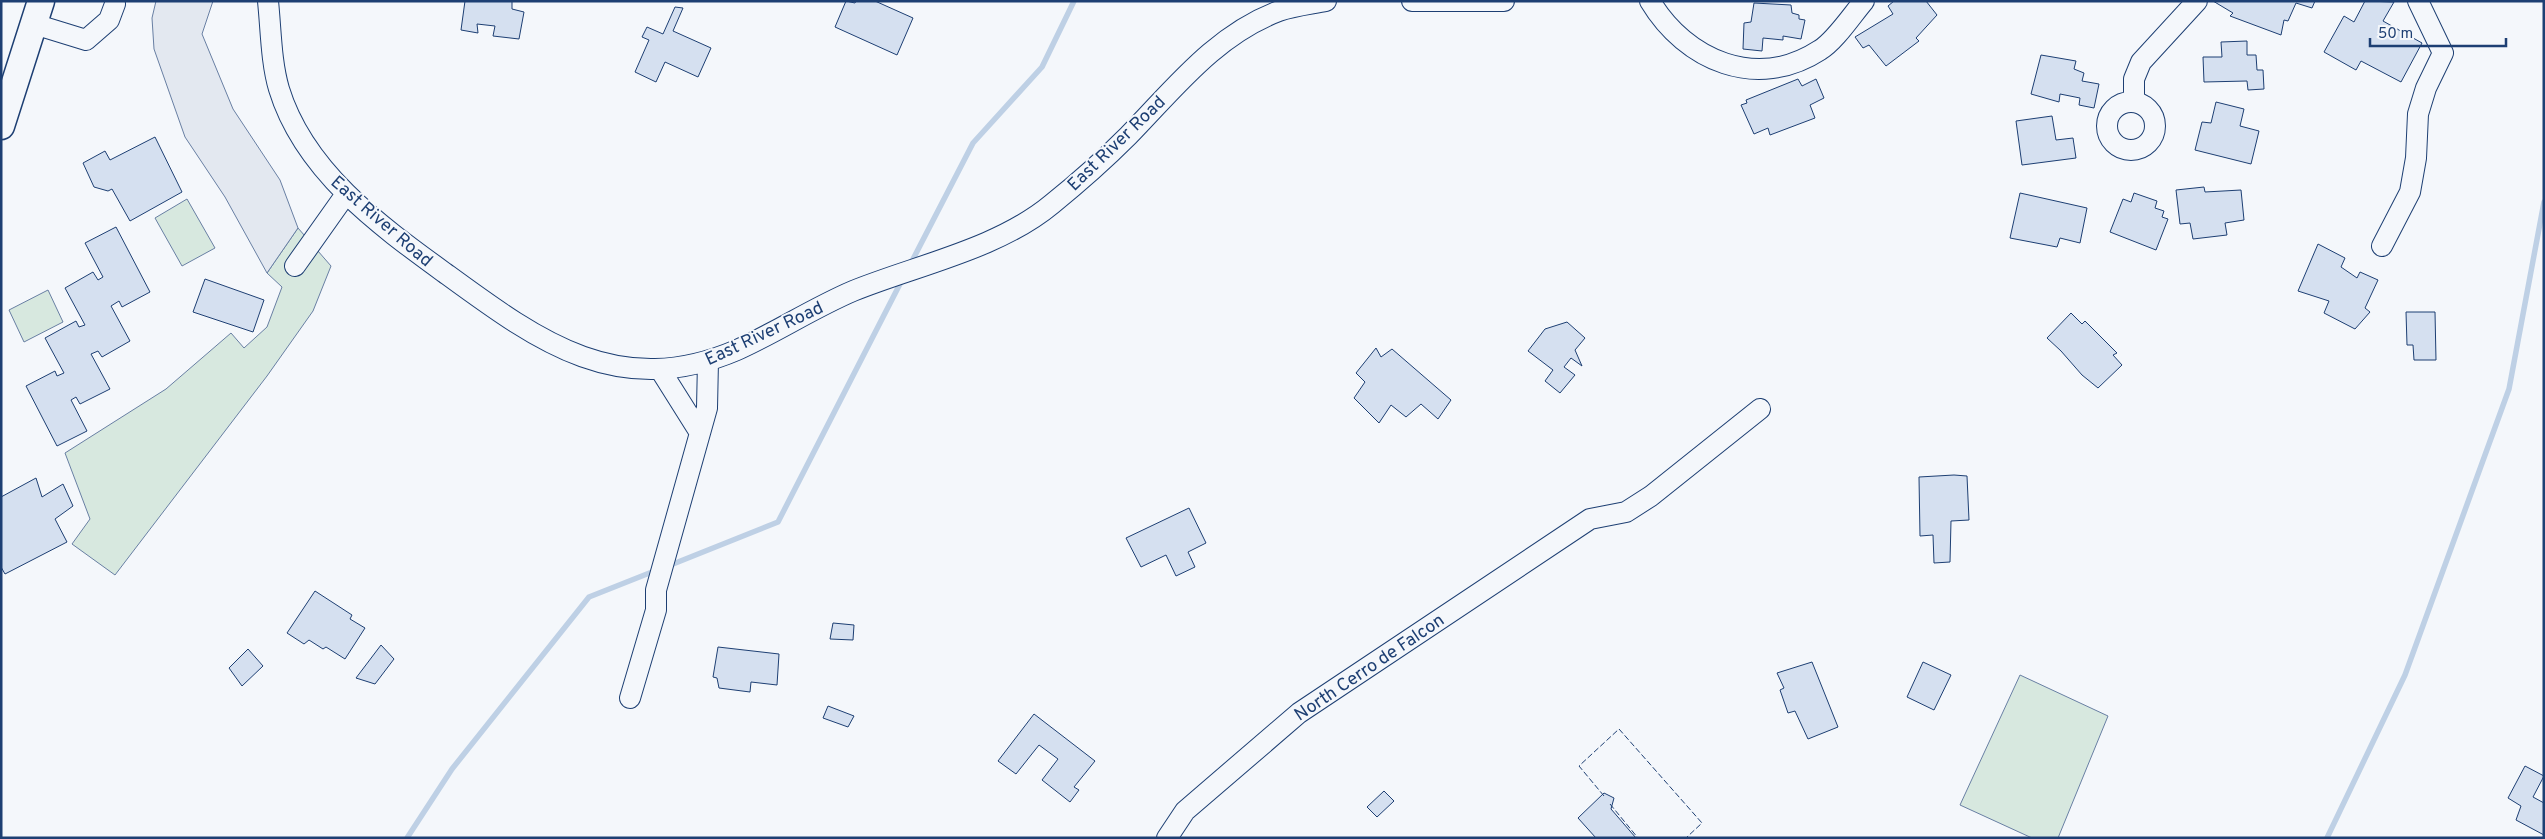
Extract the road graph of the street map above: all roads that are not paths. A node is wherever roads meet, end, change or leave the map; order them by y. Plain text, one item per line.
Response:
1 (268, 1) edge
2 (1326, 1) edge
3 (1412, 1) edge
4 (1504, 1) edge
5 (1650, 1) edge
6 (1864, 1) edge
7 (2197, 1) edge
8 (2418, 1) edge
9 (115, 4) dead end
10 (37, 12) edge
11 (2134, 102) dead end
12 (1, 126) edge
13 (346, 194) junction
14 (2382, 246) dead end
15 (295, 266) dead end
16 (708, 361) junction
17 (661, 370) junction
18 (1760, 409) dead end
19 (700, 434) junction
20 (630, 698) dead end
21 (1167, 838) edge

1 - 13 street, East River Road
2 - 16 street, East River Road
3 - 4 street
5 - 6 street
7 - 11 street
8 - 14 street
9 - 10 street
10 - 12 main road
13 - 15 street
13 - 17 street, East River Road
16 - 17 street, East River Road
16 - 19 street
17 - 19 street
18 - 21 street, North Cerro de Falcon
19 - 20 street

